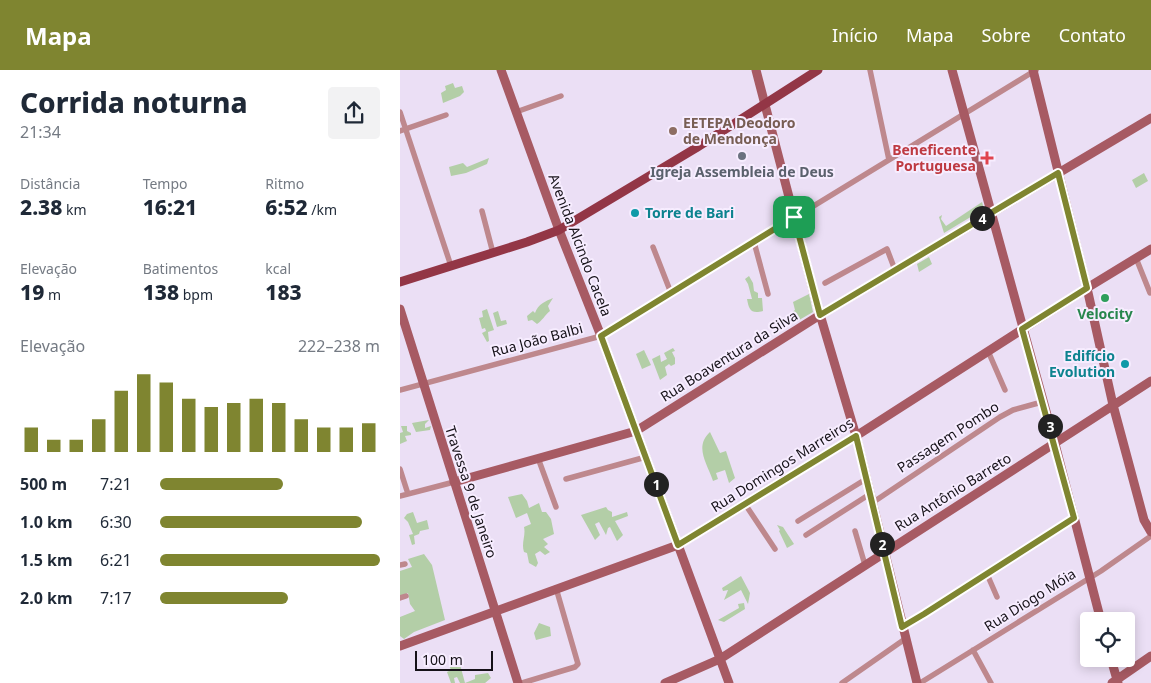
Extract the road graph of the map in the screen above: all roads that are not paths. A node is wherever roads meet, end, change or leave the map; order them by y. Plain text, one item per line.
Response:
1 (501, 70) edge
2 (756, 70) edge
3 (818, 70) edge
4 (870, 70) edge
5 (952, 70) edge
6 (1034, 71) edge
7 (561, 96) dead end
8 (765, 102) junction
9 (400, 112) edge
10 (516, 112) junction
11 (964, 113) junction
12 (446, 115) dead end
13 (1151, 118) edge
14 (403, 130) edge
15 (890, 160) junction
16 (1058, 173) junction
17 (482, 211) dead end
18 (992, 213) junction
19 (794, 217) junction
20 (559, 230) junction
21 (754, 242) junction
22 (653, 247) dead end
23 (1151, 249) edge
24 (494, 253) junction
25 (1136, 258) junction
26 (451, 266) junction
27 (895, 270) junction
28 (400, 282) edge
29 (824, 283) dead end
30 (1087, 288) junction
31 (671, 293) junction
32 (1150, 293) dead end
33 (768, 294) dead end
34 (400, 310) edge
35 (820, 315) junction
36 (1022, 329) junction
37 (601, 336) junction
38 (988, 351) junction
39 (1151, 381) edge
40 (423, 385) junction
41 (400, 390) edge
42 (1005, 390) dead end
43 (1042, 402) junction
44 (1113, 405) junction
45 (636, 431) junction
46 (856, 436) junction
47 (1055, 444) junction
48 (646, 457) junction
49 (538, 458) junction
50 (400, 469) edge
51 (866, 478) junction
52 (566, 479) dead end
53 (454, 482) junction
54 (408, 494) junction
55 (400, 496) edge
56 (871, 498) junction
57 (745, 504) junction
58 (556, 507) dead end
59 (1074, 518) junction
60 (798, 521) dead end
61 (855, 531) dead end
62 (1151, 532) edge
63 (806, 534) dead end
64 (1151, 536) edge
65 (678, 545) junction
66 (775, 549) dead end
67 (884, 552) junction
68 (865, 565) junction
69 (987, 574) junction
70 (1090, 577) junction
71 (556, 588) junction
72 (997, 597) dead end
73 (495, 611) junction
74 (1099, 612) edge
75 (902, 627) junction
76 (905, 638) junction
77 (400, 646) edge
78 (973, 650) junction
79 (1151, 656) edge
80 (720, 659) junction
81 (1112, 667) edge
82 (1115, 682) edge
83 (518, 683) edge
84 (522, 683) edge
85 (665, 683) edge
86 (729, 683) edge
87 (842, 683) edge
88 (918, 683) edge
89 (991, 683) edge

1 - 10 street, Avenida Alcindo Cacela
2 - 8 street
3 - 8 main road
4 - 15 street
5 - 11 street
6 - 11 street, Rua João Balbi
6 - 16 street
7 - 10 street
8 - 19 street
8 - 20 main road
9 - 14 street
10 - 20 street, Avenida Alcindo Cacela
11 - 15 street, Rua João Balbi
11 - 18 street
12 - 14 street
13 - 16 street, Rua Boaventura da Silva
14 - 26 street
15 - 19 street, Rua João Balbi
16 - 18 street, Rua Boaventura da Silva
16 - 30 street
17 - 24 street
18 - 27 street, Rua Boaventura da Silva
18 - 36 street
19 - 21 street, Rua João Balbi
19 - 35 street
20 - 24 main road
20 - 37 street, Avenida Alcindo Cacela
21 - 31 street, Rua João Balbi
21 - 33 street
22 - 31 street
23 - 25 street, Rua Domingos Marreiros
24 - 26 main road
25 - 30 street, Rua Domingos Marreiros
25 - 32 street
26 - 28 main road
27 - 29 street
27 - 35 street, Rua Boaventura da Silva
30 - 36 street, Rua Domingos Marreiros
30 - 44 street
31 - 37 street, Rua João Balbi
34 - 40 street, Travessa 9 de Janeiro
35 - 45 street, Rua Boaventura da Silva
35 - 46 street
36 - 38 street, Rua Domingos Marreiros
36 - 43 street
37 - 40 street, Rua João Balbi
37 - 45 street, Avenida Alcindo Cacela
38 - 42 street
38 - 46 street, Rua Domingos Marreiros
39 - 44 street, Rua Antônio Barreto
40 - 41 street, Rua João Balbi
40 - 53 street, Travessa 9 de Janeiro
43 - 47 street
43 - 56 street, Passagem Pombo
44 - 47 street, Rua Antônio Barreto
44 - 62 street
45 - 48 street, Avenida Alcindo Cacela
45 - 49 street, Rua Boaventura da Silva
46 - 51 street
46 - 57 street, Rua Domingos Marreiros
47 - 59 street
47 - 67 street, Rua Antônio Barreto
48 - 52 street
48 - 65 street, Avenida Alcindo Cacela
49 - 53 street, Rua Boaventura da Silva
49 - 58 street
50 - 54 street
51 - 56 street
51 - 60 street
53 - 54 street, Rua Boaventura da Silva
53 - 73 street, Travessa 9 de Janeiro
54 - 55 street, Rua Boaventura da Silva
56 - 63 street, Passagem Pombo
56 - 67 street
57 - 65 street, Rua Domingos Marreiros
57 - 66 street
59 - 69 street
59 - 70 street
61 - 68 street
64 - 70 street, Rua Diogo Móia
65 - 71 street, Rua Domingos Marreiros
65 - 80 street, Avenida Alcindo Cacela
67 - 68 street, Rua Antônio Barreto
67 - 75 street
68 - 80 street, Rua Antônio Barreto
69 - 72 street
69 - 75 street
70 - 74 street
70 - 78 street, Rua Diogo Móia
71 - 73 street, Rua Domingos Marreiros
71 - 84 street
73 - 77 street, Rua Domingos Marreiros
73 - 83 street, Travessa 9 de Janeiro
75 - 76 street
76 - 87 street
76 - 88 street
78 - 88 street, Rua Diogo Móia
78 - 89 street
79 - 82 street
80 - 85 street, Rua Antônio Barreto
80 - 86 street, Avenida Alcindo Cacela
81 - 82 street

